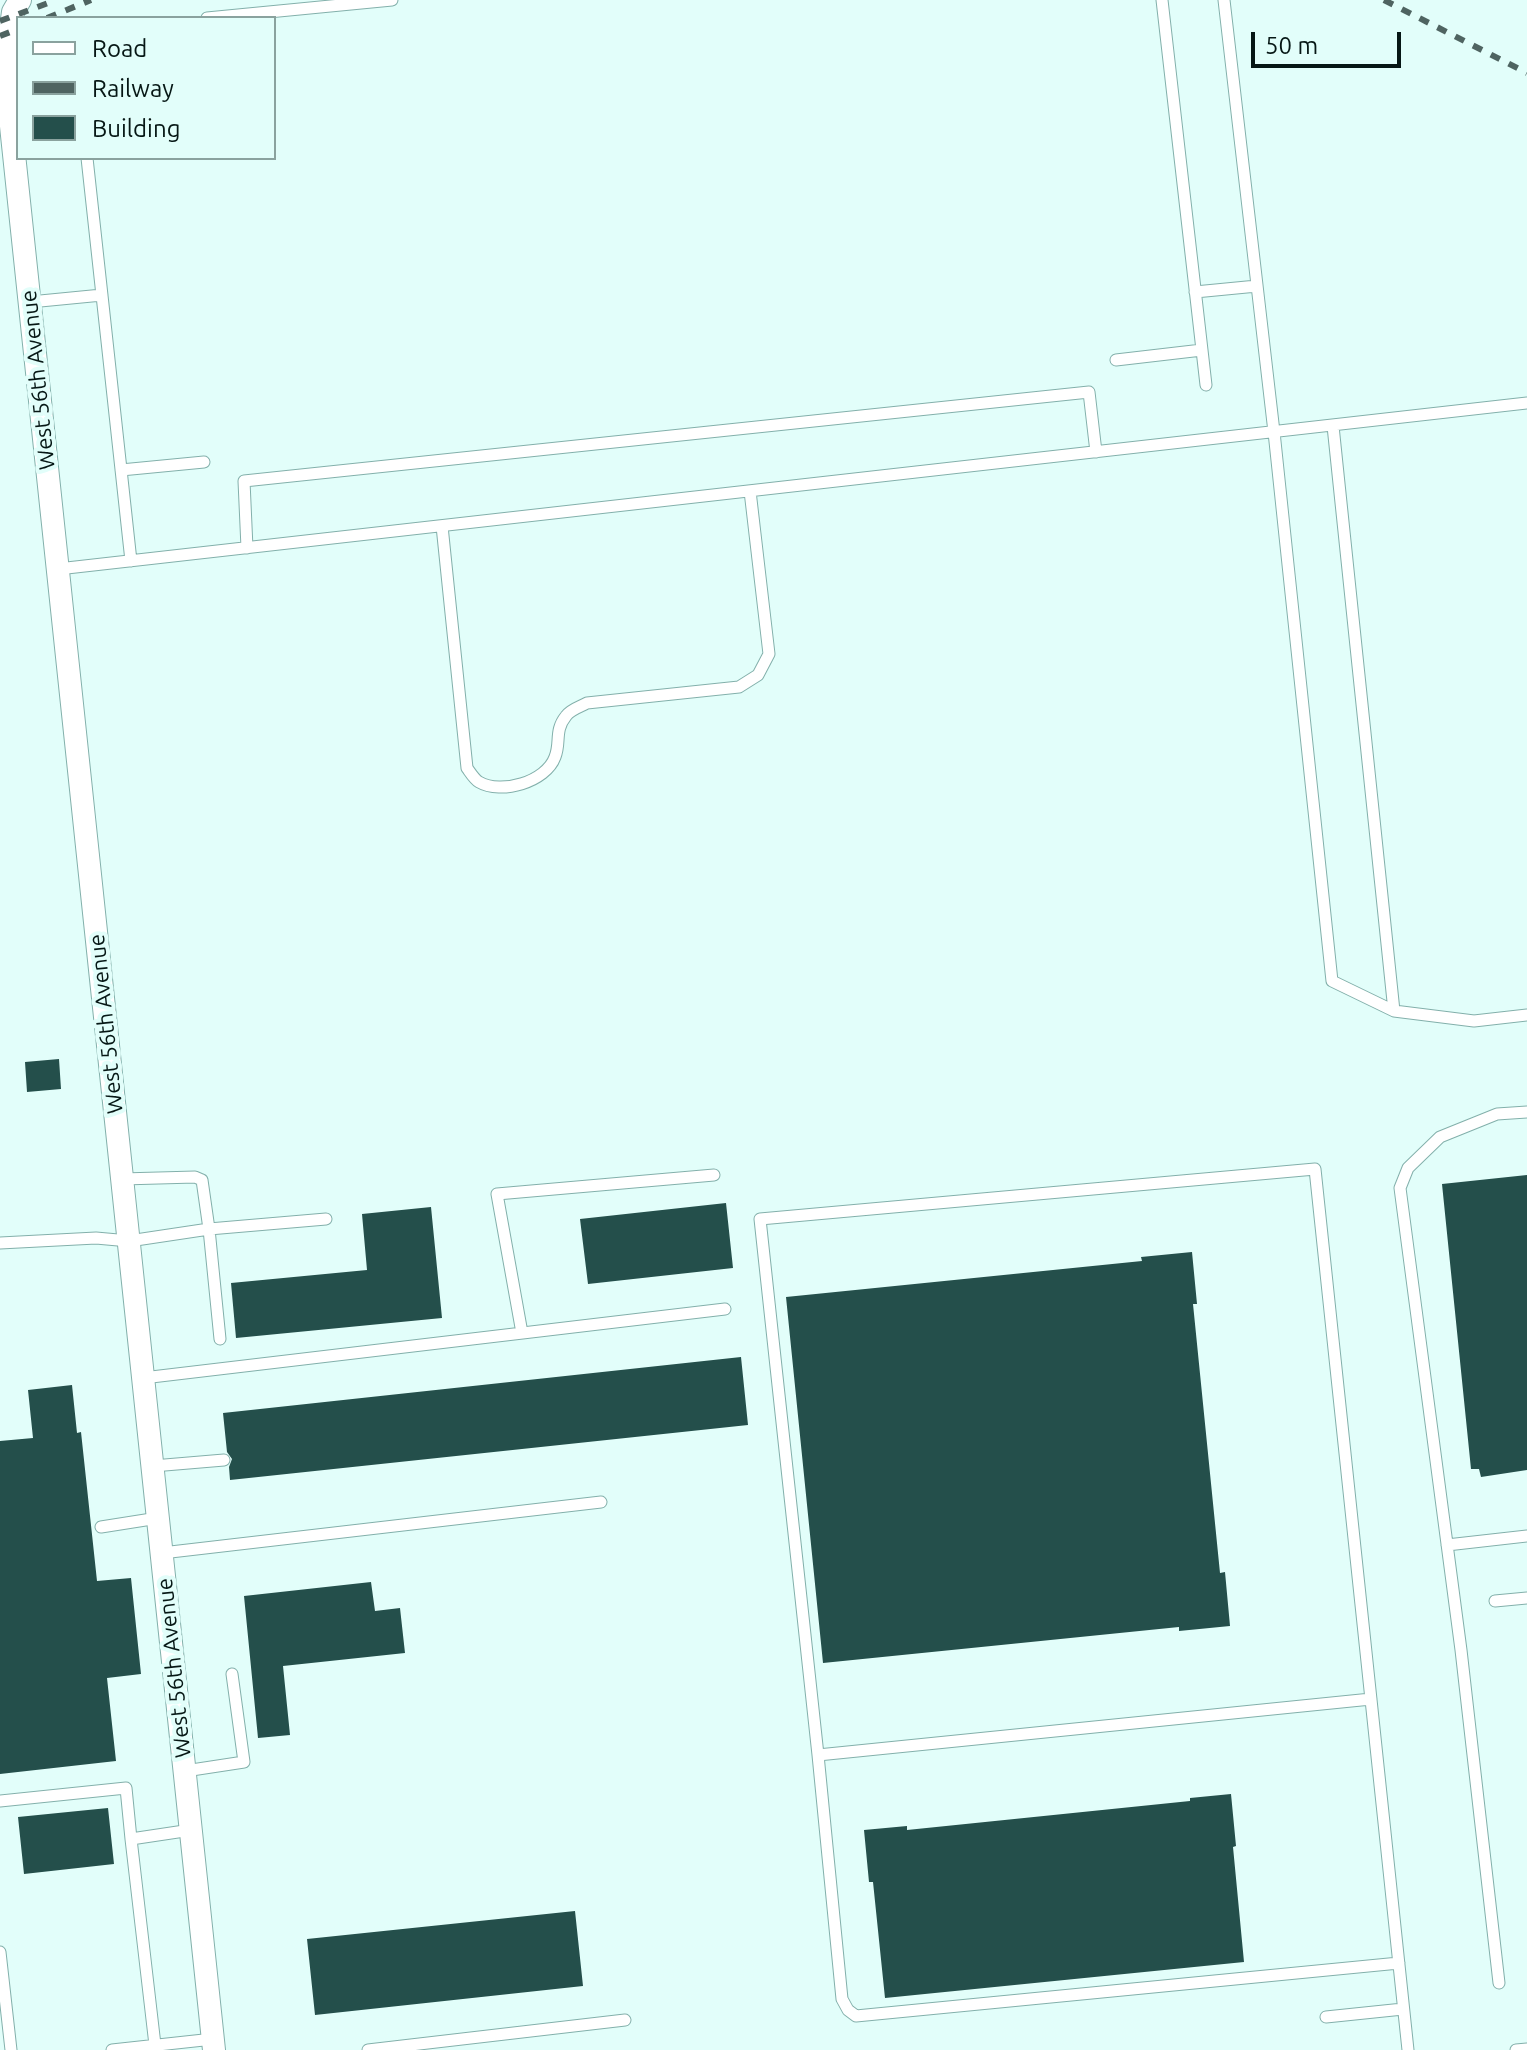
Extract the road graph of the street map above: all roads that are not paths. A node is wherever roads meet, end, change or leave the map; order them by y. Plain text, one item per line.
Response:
1 (20, 0) edge
2 (392, 0) edge
3 (1162, 0) edge
4 (1224, 0) edge
5 (228, 16) edge
6 (12, 68) edge
7 (16, 120) edge
8 (19, 160) edge
9 (87, 160) edge
10 (1257, 286) junction
11 (1195, 292) junction
12 (102, 295) junction
13 (30, 302) junction
14 (1202, 350) junction
15 (1116, 360) dead end
16 (1206, 385) dead end
17 (1527, 403) edge
18 (1333, 426) junction
19 (1274, 432) junction
20 (1096, 452) junction
21 (204, 462) dead end
22 (121, 470) junction
23 (750, 491) junction
24 (442, 526) junction
25 (247, 548) junction
26 (131, 561) junction
27 (58, 569) junction
28 (1394, 1011) junction
29 (1527, 1015) edge
30 (1527, 1112) edge
31 (714, 1175) dead end
32 (122, 1179) junction
33 (326, 1219) dead end
34 (209, 1229) junction
35 (129, 1241) junction
36 (0, 1243) edge
37 (725, 1309) dead end
38 (522, 1333) junction
39 (220, 1339) dead end
40 (143, 1378) junction
41 (224, 1460) dead end
42 (153, 1466) junction
43 (601, 1502) dead end
44 (158, 1518) junction
45 (101, 1527) dead end
46 (1527, 1536) edge
47 (1447, 1545) junction
48 (162, 1553) junction
49 (1527, 1598) edge
50 (1495, 1601) dead end
51 (232, 1674) dead end
52 (1371, 1699) junction
53 (818, 1755) junction
54 (185, 1771) junction
55 (0, 1801) edge
56 (191, 1830) junction
57 (131, 1839) junction
58 (0, 1952) edge
59 (1399, 1963) junction
60 (1499, 1983) dead end
61 (1403, 2009) junction
62 (1326, 2017) dead end
63 (625, 2020) dead end
64 (155, 2045) junction
65 (214, 2045) edge
66 (1527, 2049) edge
67 (11, 2050) edge
68 (112, 2050) edge
69 (368, 2050) edge
70 (1408, 2050) edge
71 (1516, 2050) edge

1 - 6 street, West 56th Avenue
2 - 5 lane
3 - 11 lane
4 - 10 lane
6 - 7 street, West 56th Avenue
8 - 13 street, West 56th Avenue
9 - 12 lane
10 - 11 lane
10 - 19 lane
11 - 14 lane
12 - 13 lane
12 - 22 lane
13 - 27 street, West 56th Avenue
14 - 15 lane
14 - 16 lane
17 - 18 lane
18 - 19 lane
18 - 28 lane
19 - 20 lane
19 - 28 lane
20 - 23 lane
20 - 25 lane
21 - 22 lane
22 - 26 lane
23 - 24 lane
23 - 24 lane
24 - 25 lane
25 - 26 lane
26 - 27 lane
27 - 32 street, West 56th Avenue
28 - 29 lane
30 - 47 lane
31 - 38 lane
32 - 34 lane
32 - 35 street, West 56th Avenue
33 - 34 lane
34 - 35 lane
34 - 39 lane
35 - 36 lane
35 - 40 street, West 56th Avenue
37 - 38 lane
38 - 40 lane
40 - 42 street, West 56th Avenue
41 - 42 lane
42 - 44 street, West 56th Avenue
43 - 48 lane
44 - 45 lane
44 - 48 street, West 56th Avenue
46 - 47 lane
47 - 60 lane
48 - 54 street, West 56th Avenue
49 - 50 lane
51 - 54 lane
52 - 53 lane
52 - 53 lane
52 - 59 lane
53 - 59 lane
54 - 56 street, West 56th Avenue
55 - 57 lane
56 - 57 lane
56 - 65 street, West 56th Avenue
57 - 64 lane
58 - 67 lane
59 - 61 lane
61 - 62 lane
61 - 70 lane
63 - 69 lane
64 - 65 lane
64 - 68 lane
66 - 71 lane

